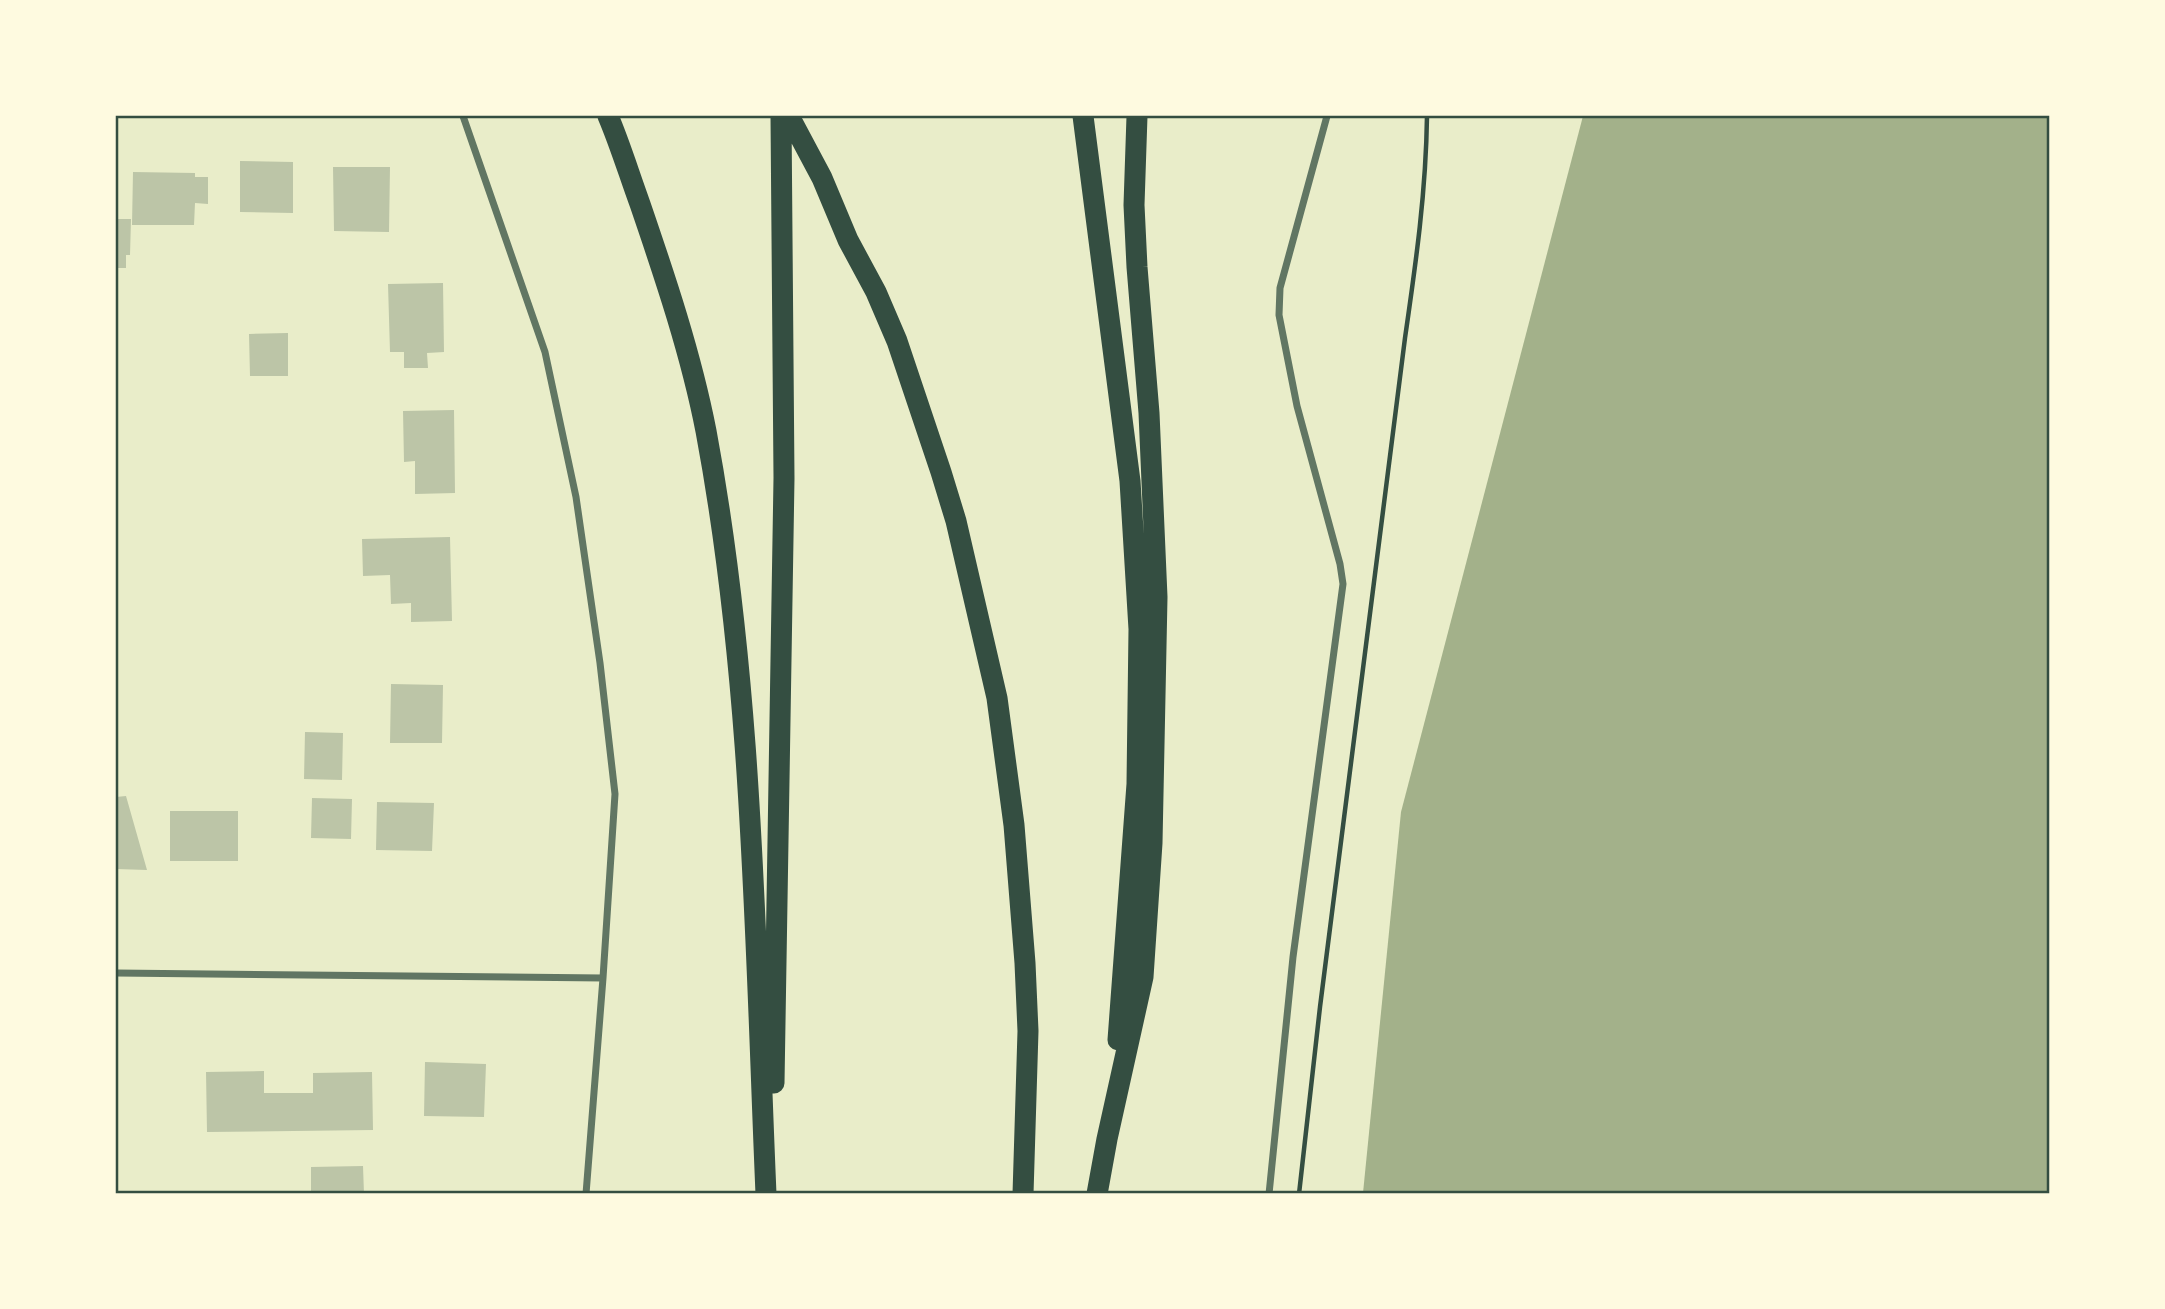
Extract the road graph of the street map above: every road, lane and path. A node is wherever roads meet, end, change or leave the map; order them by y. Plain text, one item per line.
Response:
1 (463, 116) edge
2 (608, 116) edge
3 (781, 116) edge
4 (789, 116) edge
5 (1083, 116) edge
6 (1138, 116) edge
7 (1327, 116) edge
8 (1427, 116) edge
9 (116, 973) edge
10 (603, 978) junction
11 (1112, 1118) junction
12 (586, 1194) edge
13 (766, 1194) edge
14 (772, 1194) edge
15 (1023, 1194) edge
16 (1097, 1194) edge
17 (1269, 1194) edge
18 (1300, 1194) edge

1 - 10 street
2 - 13 highway
3 - 14 highway
4 - 15 highway
5 - 11 highway
6 - 11 highway
7 - 17 street
8 - 18 path
9 - 10 street
10 - 12 street
11 - 16 highway

